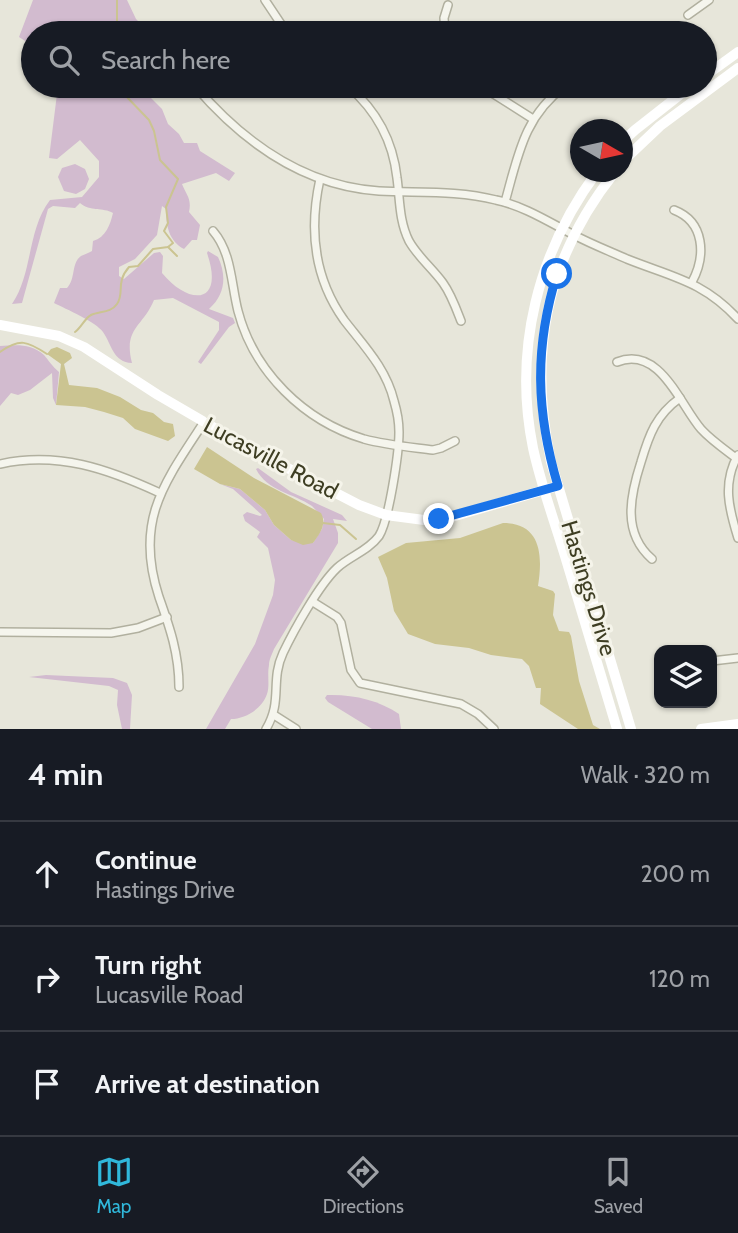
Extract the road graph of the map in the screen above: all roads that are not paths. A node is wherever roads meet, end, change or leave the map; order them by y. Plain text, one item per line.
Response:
1 (265, 0) edge
2 (709, 0) edge
3 (448, 5) dead end
4 (688, 15) dead end
5 (279, 21) edge
6 (443, 21) edge
7 (738, 52) edge
8 (717, 67) edge
9 (738, 68) edge
10 (717, 84) edge
11 (207, 98) edge
12 (361, 98) edge
13 (500, 98) edge
14 (551, 98) edge
15 (676, 98) edge
16 (698, 98) edge
17 (533, 119) junction
18 (633, 132) edge
19 (633, 152) edge
20 (320, 179) junction
21 (591, 182) edge
22 (607, 182) edge
23 (398, 191) junction
24 (505, 202) junction
25 (674, 210) dead end
26 (561, 228) junction
27 (213, 231) dead end
28 (574, 235) junction
29 (692, 282) junction
30 (738, 319) edge
31 (461, 321) dead end
32 (0, 325) edge
33 (617, 362) dead end
34 (680, 398) junction
35 (204, 422) junction
36 (455, 441) dead end
37 (398, 446) junction
38 (737, 456) edge
39 (0, 464) edge
40 (558, 486) junction
41 (544, 490) junction
42 (160, 492) junction
43 (386, 515) junction
44 (738, 538) edge
45 (652, 559) dead end
46 (313, 602) junction
47 (167, 617) junction
48 (0, 632) edge
49 (738, 658) edge
50 (717, 660) edge
51 (179, 687) dead end
52 (274, 715) junction
53 (738, 724) edge
54 (266, 729) edge
55 (296, 729) edge
56 (494, 729) edge
57 (617, 729) edge
58 (631, 729) edge
59 (701, 729) edge

1 - 5 street
2 - 4 street
3 - 6 street
7 - 8 street
9 - 10 street
11 - 20 street
12 - 23 street
13 - 17 street
14 - 17 street
15 - 18 street
16 - 19 street
17 - 24 street
20 - 23 street
20 - 37 street
21 - 26 street, Hastings Drive
22 - 28 street, Hastings Drive
23 - 24 street
23 - 31 street
24 - 26 street
25 - 29 street
26 - 28 street
26 - 41 street, Hastings Drive
27 - 37 street
28 - 29 street
28 - 40 street, Hastings Drive
29 - 30 street
32 - 35 street, Lucasville Road
33 - 34 street
34 - 38 street
34 - 45 street
35 - 42 street
35 - 43 street, Lucasville Road
36 - 37 street
37 - 43 street
38 - 44 street
39 - 42 street
40 - 41 street, Lucasville Road
40 - 58 street, Hastings Drive
41 - 43 street, Lucasville Road
41 - 57 street, Hastings Drive
42 - 47 street
43 - 46 street
46 - 52 street
46 - 56 street
47 - 48 street
47 - 51 street
49 - 50 street
52 - 54 street
52 - 55 street
53 - 59 street

